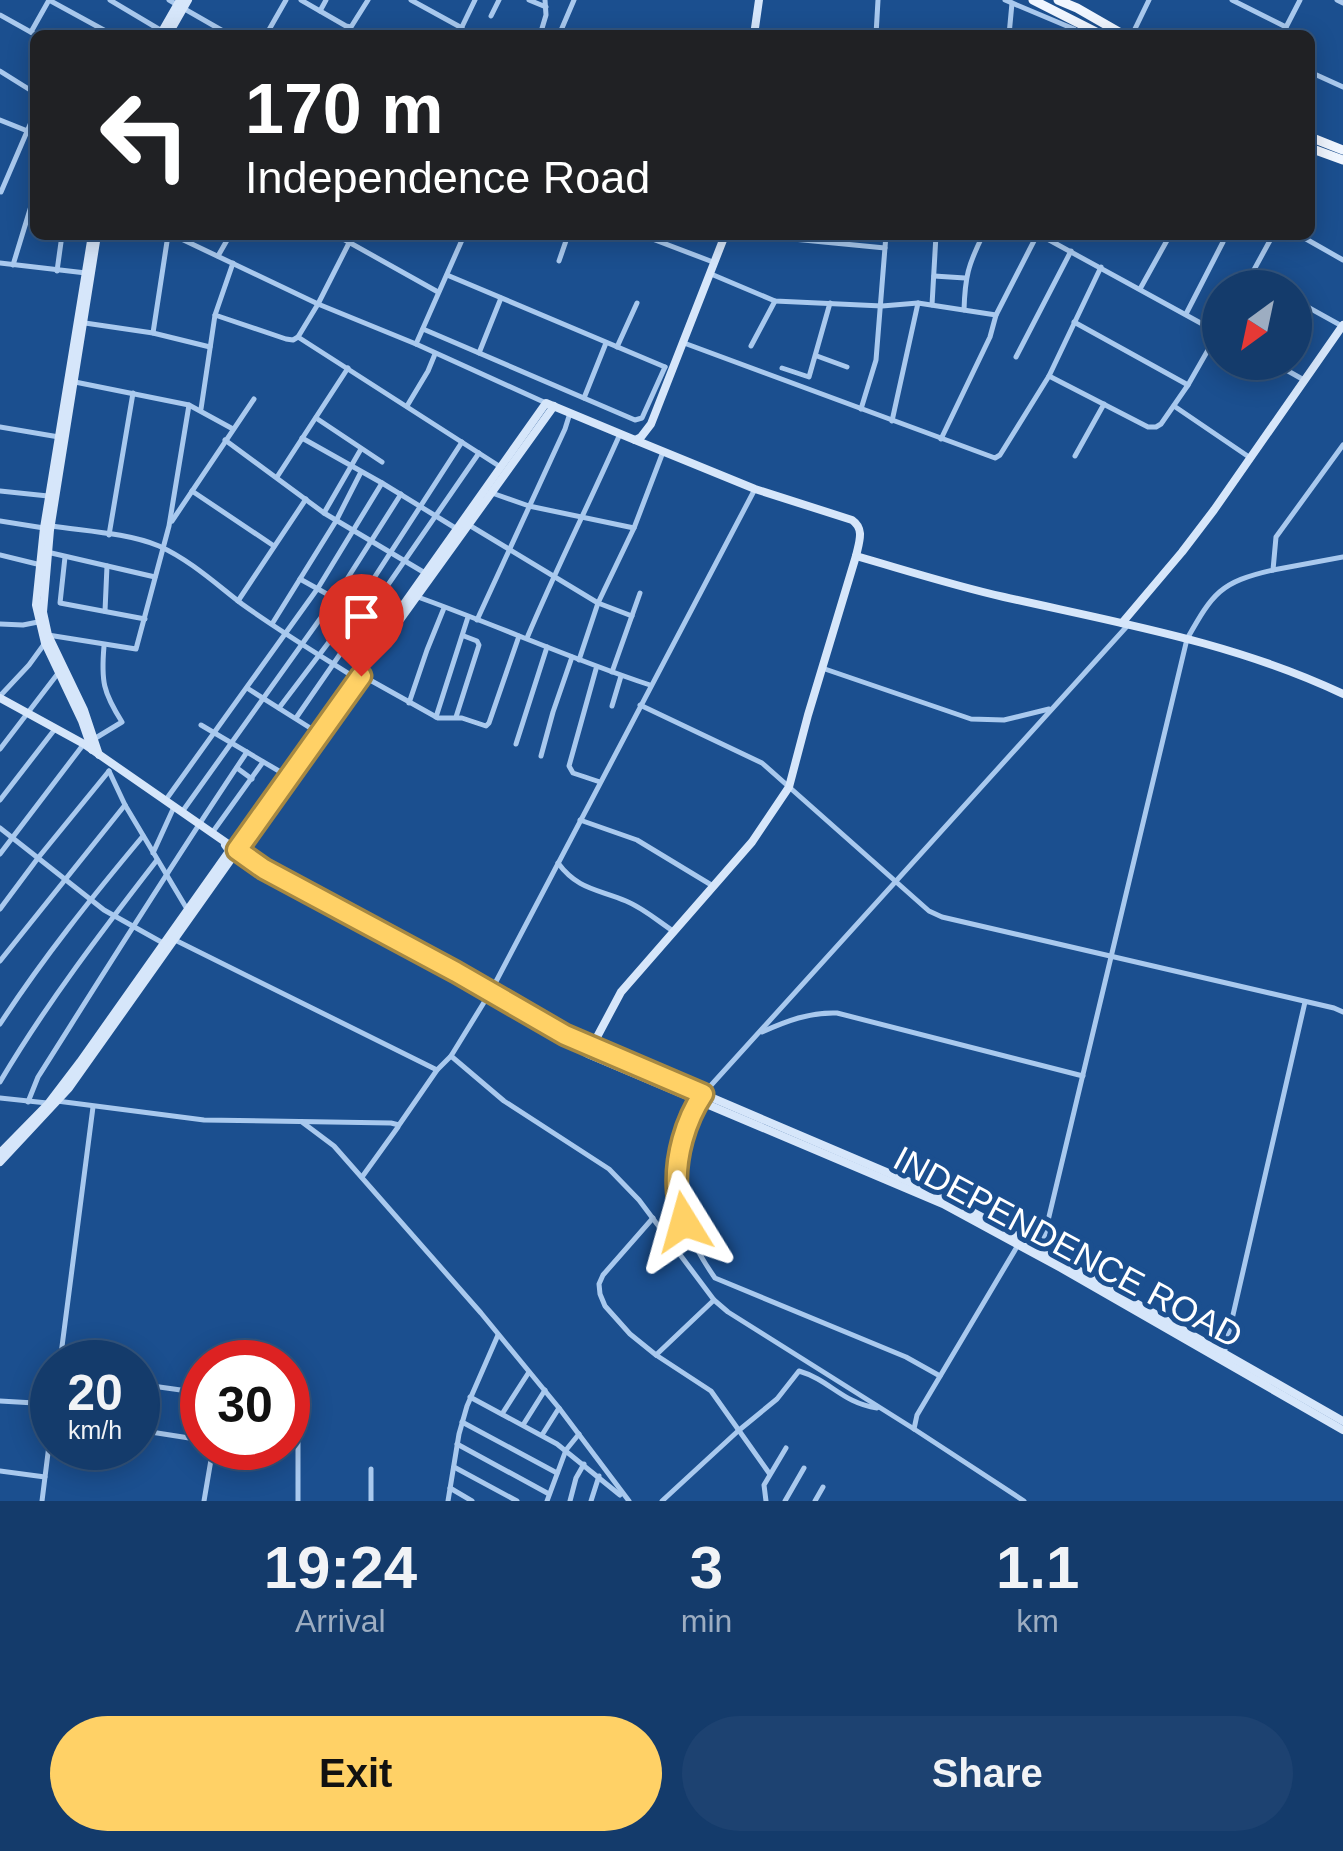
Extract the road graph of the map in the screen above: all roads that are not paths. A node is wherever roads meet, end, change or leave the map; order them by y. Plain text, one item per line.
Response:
1 (110, 0) edge
2 (286, 0) edge
3 (300, 0) edge
4 (326, 0) edge
5 (368, 0) edge
6 (411, 0) edge
7 (474, 0) edge
8 (500, 0) edge
9 (530, 0) edge
10 (574, 0) edge
11 (759, 0) edge
12 (878, 0) edge
13 (1034, 0) edge
14 (1058, 0) edge
15 (1149, 0) edge
16 (1234, 0) edge
17 (1300, 0) edge
18 (1010, 1) edge
19 (180, 3) edge
20 (546, 4) edge
21 (1077, 8) junction
22 (320, 11) junction
23 (0, 16) edge
24 (491, 16) dead end
25 (96, 26) junction
26 (1074, 26) edge
27 (1286, 27) junction
28 (35, 30) edge
29 (94, 30) edge
30 (103, 30) edge
31 (157, 30) edge
32 (165, 30) edge
33 (222, 30) edge
34 (269, 30) edge
35 (457, 30) edge
36 (461, 30) edge
37 (541, 30) edge
38 (562, 30) edge
39 (755, 30) edge
40 (876, 30) edge
41 (1009, 30) edge
42 (1119, 30) edge
43 (1131, 30) edge
44 (1284, 30) edge
45 (30, 32) edge
46 (0, 71) edge
47 (1315, 74) edge
48 (1343, 87) edge
49 (30, 90) edge
50 (0, 120) edge
51 (30, 124) edge
52 (27, 131) junction
53 (30, 132) edge
54 (1315, 140) edge
55 (1315, 150) edge
56 (1343, 150) edge
57 (1343, 160) edge
58 (1, 192) edge
59 (30, 209) edge
60 (61, 240) edge
61 (93, 240) edge
62 (93, 240) edge
63 (169, 240) edge
64 (181, 240) edge
65 (227, 240) edge
66 (344, 240) edge
67 (462, 240) edge
68 (566, 240) edge
69 (655, 240) edge
70 (722, 240) edge
71 (803, 240) edge
72 (886, 240) edge
73 (936, 240) edge
74 (980, 240) edge
75 (1036, 240) edge
76 (1049, 240) edge
77 (1167, 240) edge
78 (1270, 240) edge
79 (1308, 240) edge
80 (1224, 242) dead end
81 (349, 243) junction
82 (886, 248) junction
83 (1071, 251) junction
84 (218, 256) junction
85 (1343, 260) edge
86 (558, 261) dead end
87 (712, 262) junction
88 (0, 263) edge
89 (232, 263) junction
90 (13, 265) junction
91 (1101, 267) junction
92 (58, 270) junction
93 (1255, 270) edge
94 (86, 273) junction
95 (709, 274) junction
96 (446, 275) junction
97 (934, 276) junction
98 (965, 278) junction
99 (1140, 288) junction
100 (439, 292) junction
101 (501, 298) junction
102 (774, 301) junction
103 (830, 303) junction
104 (918, 303) junction
105 (318, 304) junction
106 (637, 304) dead end
107 (882, 306) junction
108 (932, 306) junction
109 (1312, 309) edge
110 (964, 310) junction
111 (1186, 314) junction
112 (996, 315) junction
113 (215, 316) junction
114 (1074, 322) junction
115 (1202, 322) edge
116 (85, 323) junction
117 (1342, 325) edge
118 (423, 329) junction
119 (153, 333) junction
120 (298, 337) junction
121 (606, 343) junction
122 (684, 343) junction
123 (416, 344) junction
124 (751, 346) dead end
125 (210, 347) junction
126 (617, 347) junction
127 (479, 353) junction
128 (435, 354) junction
129 (76, 356) junction
130 (817, 356) junction
131 (1016, 357) dead end
132 (1202, 361) edge
133 (847, 366) dead end
134 (348, 368) junction
135 (782, 368) dead end
136 (1312, 368) edge
137 (668, 369) junction
138 (1049, 376) junction
139 (1304, 380) edge
140 (75, 382) junction
141 (1188, 385) junction
142 (133, 393) junction
143 (254, 398) dead end
144 (584, 398) junction
145 (550, 404) junction
146 (1104, 404) junction
147 (189, 405) junction
148 (407, 406) junction
149 (1174, 406) junction
150 (200, 409) junction
151 (861, 409) junction
152 (570, 413) junction
153 (316, 418) junction
154 (892, 421) junction
155 (0, 427) edge
156 (233, 429) junction
157 (620, 434) junction
158 (59, 437) junction
159 (302, 438) junction
160 (941, 439) junction
161 (225, 440) junction
162 (635, 440) junction
163 (462, 442) junction
164 (1343, 445) edge
165 (361, 448) junction
166 (664, 452) junction
167 (478, 453) junction
168 (1074, 456) dead end
169 (1252, 459) junction
170 (382, 462) dead end
171 (350, 466) junction
172 (501, 468) junction
173 (361, 472) junction
174 (277, 477) junction
175 (382, 483) junction
176 (755, 489) junction
177 (0, 491) edge
178 (192, 491) junction
179 (492, 493) junction
180 (402, 494) junction
181 (51, 497) junction
182 (306, 499) junction
183 (420, 506) junction
184 (530, 506) junction
185 (324, 514) junction
186 (436, 516) junction
187 (584, 516) junction
188 (0, 521) edge
189 (336, 521) junction
190 (468, 524) junction
191 (169, 526) junction
192 (48, 527) junction
193 (634, 528) junction
194 (456, 529) junction
195 (355, 532) junction
196 (109, 535) junction
197 (372, 542) junction
198 (274, 546) junction
199 (162, 547) junction
200 (510, 550) junction
201 (48, 552) junction
202 (390, 553) junction
203 (0, 555) edge
204 (65, 556) junction
205 (856, 556) junction
206 (1343, 557) edge
207 (405, 562) junction
208 (42, 565) junction
209 (107, 566) junction
210 (1273, 570) junction
211 (426, 573) junction
212 (553, 574) junction
213 (155, 577) junction
214 (300, 579) junction
215 (318, 588) junction
216 (640, 593) dead end
217 (413, 596) junction
218 (336, 598) junction
219 (238, 601) junction
220 (598, 603) junction
221 (444, 608) junction
222 (354, 609) junction
223 (104, 611) junction
224 (632, 616) junction
225 (367, 617) junction
226 (468, 617) junction
227 (145, 619) junction
228 (476, 620) junction
229 (38, 622) junction
230 (1125, 623) junction
231 (0, 624) edge
232 (272, 624) junction
233 (388, 628) junction
234 (287, 633) junction
235 (464, 636) junction
236 (523, 637) junction
237 (46, 639) junction
238 (1187, 639) junction
239 (303, 644) junction
240 (104, 646) junction
241 (547, 647) junction
242 (319, 654) junction
243 (575, 659) junction
244 (334, 664) junction
245 (596, 668) junction
246 (822, 668) junction
247 (59, 672) junction
248 (612, 672) junction
249 (357, 676) junction
250 (621, 676) junction
251 (650, 685) junction
252 (246, 688) junction
253 (1343, 694) edge
254 (0, 697) edge
255 (264, 698) junction
256 (409, 704) junction
257 (640, 705) junction
258 (612, 706) dead end
259 (280, 708) junction
260 (1052, 708) junction
261 (29, 714) junction
262 (436, 717) junction
263 (296, 718) junction
264 (456, 718) junction
265 (201, 725) dead end
266 (55, 728) junction
267 (315, 731) junction
268 (214, 733) junction
269 (230, 743) junction
270 (516, 744) dead end
271 (92, 747) junction
272 (0, 749) edge
273 (247, 752) junction
274 (541, 756) dead end
275 (263, 762) junction
276 (110, 768) junction
277 (236, 768) junction
278 (284, 774) junction
279 (252, 779) junction
280 (600, 782) junction
281 (789, 786) junction
282 (0, 800) edge
283 (165, 801) junction
284 (125, 805) junction
285 (178, 810) junction
286 (580, 820) junction
287 (198, 824) junction
288 (0, 828) edge
289 (212, 833) junction
290 (143, 836) junction
291 (12, 838) junction
292 (233, 851) junction
293 (0, 854) edge
294 (155, 857) junction
295 (38, 858) junction
296 (558, 864) junction
297 (167, 877) junction
298 (64, 879) junction
299 (895, 882) junction
300 (713, 886) junction
301 (90, 899) junction
302 (187, 908) junction
303 (0, 909) edge
304 (114, 916) junction
305 (133, 926) junction
306 (673, 931) junction
307 (173, 939) junction
308 (163, 943) junction
309 (1111, 956) junction
310 (0, 961) edge
311 (490, 994) junction
312 (1305, 1002) junction
313 (120, 1011) junction
314 (1343, 1012) edge
315 (0, 1024) edge
316 (756, 1034) junction
317 (589, 1051) junction
318 (451, 1056) junction
319 (437, 1070) junction
320 (1082, 1076) junction
321 (0, 1082) edge
322 (701, 1097) junction
323 (0, 1098) edge
324 (58, 1101) junction
325 (28, 1102) junction
326 (48, 1104) junction
327 (93, 1107) junction
328 (300, 1121) junction
329 (400, 1125) junction
330 (0, 1153) edge
331 (0, 1162) edge
332 (362, 1177) junction
333 (653, 1218) junction
334 (1020, 1242) junction
335 (1040, 1252) junction
336 (714, 1300) junction
337 (498, 1335) junction
338 (63, 1340) edge
339 (1224, 1354) junction
340 (656, 1355) junction
341 (529, 1372) junction
342 (940, 1376) junction
343 (545, 1390) junction
344 (470, 1397) junction
345 (0, 1401) edge
346 (30, 1403) edge
347 (559, 1408) junction
348 (880, 1408) junction
349 (502, 1414) junction
350 (1342, 1417) edge
351 (462, 1422) junction
352 (523, 1425) junction
353 (914, 1429) junction
354 (1343, 1430) edge
355 (738, 1431) junction
356 (578, 1434) junction
357 (542, 1435) junction
358 (457, 1444) junction
359 (786, 1448) dead end
360 (566, 1450) junction
361 (584, 1464) junction
362 (453, 1466) junction
363 (371, 1468) dead end
364 (804, 1468) dead end
365 (46, 1470) edge
366 (209, 1470) edge
367 (298, 1470) edge
368 (0, 1471) edge
369 (557, 1473) junction
370 (770, 1473) junction
371 (599, 1476) junction
372 (45, 1477) junction
373 (823, 1486) dead end
374 (450, 1488) junction
375 (548, 1497) edge
376 (616, 1497) edge
377 (628, 1500) edge
378 (42, 1501) edge
379 (204, 1501) edge
380 (298, 1501) edge
381 (370, 1501) edge
382 (448, 1501) edge
383 (472, 1501) edge
384 (518, 1501) edge
385 (570, 1501) edge
386 (591, 1501) edge
387 (662, 1501) edge
388 (766, 1501) edge
389 (785, 1501) edge
390 (816, 1501) edge
391 (1024, 1501) edge

1 - 31 street
2 - 34 street
3 - 22 street
4 - 22 street
5 - 22 street
6 - 35 street
7 - 36 street
8 - 24 street
9 - 20 street
10 - 38 street
11 - 39 main road
12 - 40 street
13 - 26 main road
14 - 21 main road
15 - 43 street
16 - 27 street
17 - 27 street
18 - 26 street
18 - 41 street
19 - 32 main road
19 - 33 street
20 - 37 street
21 - 26 main road
21 - 42 main road
23 - 45 street
25 - 28 street
25 - 29 street
25 - 30 street
27 - 44 street
46 - 49 street
47 - 48 street
50 - 52 street
51 - 52 street
52 - 53 street
52 - 58 street
54 - 56 main road
55 - 57 main road
59 - 90 street
60 - 92 street
61 - 94 main road
62 - 116 main road
63 - 119 street
64 - 84 street
65 - 84 street
66 - 81 street
67 - 96 street
68 - 86 street
69 - 87 street
70 - 87 main road
71 - 82 street
72 - 82 street
73 - 97 street
74 - 98 street
75 - 112 street
76 - 83 street
77 - 99 street
78 - 93 street
79 - 85 street
80 - 111 street
81 - 100 street
81 - 105 street
82 - 107 street
83 - 91 street
83 - 131 street
84 - 89 street
87 - 95 main road
88 - 90 street
89 - 105 street
89 - 113 street
90 - 92 street
91 - 99 street
91 - 114 street
92 - 94 street
94 - 129 main road
95 - 102 street
95 - 122 main road
96 - 100 street
96 - 101 street
97 - 98 street
97 - 108 street
98 - 110 street
99 - 111 street
100 - 118 street
101 - 121 street
101 - 127 street
102 - 103 street
102 - 124 street
103 - 107 street
103 - 130 street
104 - 107 street
104 - 108 street
104 - 154 street
105 - 120 street
105 - 123 street
106 - 126 street
107 - 151 street
108 - 110 street
109 - 117 street
110 - 112 street
111 - 115 street
112 - 160 street
113 - 120 street
113 - 125 street
114 - 138 street
114 - 141 street
116 - 119 street
116 - 129 main road
117 - 136 main road
118 - 123 street
118 - 127 street
119 - 125 street
120 - 134 street
121 - 126 street
121 - 144 street
122 - 137 main road
122 - 151 street
123 - 128 street
125 - 150 street
126 - 137 street
127 - 144 street
128 - 145 street
128 - 148 street
129 - 140 main road
129 - 158 main road
130 - 133 street
130 - 135 street
132 - 141 street
134 - 148 street
134 - 153 street
137 - 144 street
137 - 162 main road
138 - 146 street
138 - 160 street
139 - 169 main road
140 - 142 street
140 - 192 main road
141 - 149 street
142 - 147 street
142 - 196 street
143 - 156 street
145 - 152 main road
145 - 172 main road
145 - 179 main road
146 - 149 street
146 - 168 street
147 - 150 street
147 - 191 street
148 - 163 street
149 - 169 street
150 - 156 street
151 - 154 street
152 - 157 main road
152 - 184 street
153 - 159 street
153 - 165 street
154 - 160 street
155 - 158 street
156 - 161 street
157 - 162 main road
157 - 187 street
158 - 181 main road
159 - 171 street
159 - 174 street
161 - 174 street
161 - 178 street
162 - 166 main road
163 - 167 street
163 - 183 street
164 - 210 street
165 - 170 street
165 - 171 street
166 - 176 main road
166 - 193 street
167 - 172 street
167 - 186 street
169 - 230 main road
171 - 173 street
171 - 185 street
172 - 194 main road
173 - 175 street
173 - 189 street
174 - 182 street
175 - 180 street
175 - 195 street
176 - 205 main road
176 - 251 street
177 - 181 street
178 - 191 street
178 - 198 street
179 - 184 street
179 - 190 main road
180 - 183 street
180 - 197 street
181 - 192 main road
182 - 185 street
182 - 198 street
183 - 186 street
183 - 202 street
184 - 187 street
184 - 200 street
185 - 189 street
186 - 194 street
186 - 207 street
187 - 193 street
187 - 212 street
188 - 192 street
189 - 195 street
189 - 214 street
190 - 200 street
190 - 217 main road
191 - 199 street
192 - 196 street
192 - 201 main road
192 - 208 main road
193 - 220 street
194 - 211 main road
195 - 197 street
195 - 215 street
196 - 199 street
197 - 202 street
197 - 218 street
198 - 219 street
199 - 213 street
199 - 219 street
200 - 212 street
200 - 228 street
201 - 204 street
201 - 208 main road
202 - 207 street
202 - 222 street
203 - 208 street
204 - 209 street
204 - 223 street
205 - 230 main road
205 - 246 main road
206 - 210 street
207 - 211 street
207 - 225 street
208 - 229 main road
208 - 237 main road
209 - 213 street
209 - 223 street
210 - 238 street
211 - 217 main road
212 - 220 street
212 - 236 street
213 - 227 street
214 - 215 street
214 - 232 street
215 - 218 street
215 - 234 street
216 - 224 street
217 - 221 street
217 - 233 main road
217 - 249 main road
218 - 222 street
218 - 239 street
219 - 232 street
220 - 224 street
220 - 243 street
221 - 226 street
221 - 256 street
222 - 225 street
222 - 242 street
223 - 227 street
224 - 248 street
225 - 233 street
225 - 244 street
226 - 228 street
226 - 235 street
227 - 240 street
228 - 236 street
229 - 231 street
229 - 237 main road
230 - 238 main road
230 - 260 street
232 - 234 street
233 - 249 main road
234 - 239 street
234 - 252 street
235 - 262 street
235 - 264 street
236 - 241 street
236 - 264 street
237 - 240 street
237 - 247 main road
237 - 254 street
237 - 271 main road
238 - 253 main road
238 - 309 street
239 - 242 street
239 - 255 street
240 - 271 street
241 - 243 street
241 - 270 street
242 - 244 street
242 - 259 street
243 - 245 street
243 - 274 street
244 - 249 street
244 - 263 street
245 - 248 street
245 - 280 street
246 - 260 street
246 - 281 main road
247 - 261 street
247 - 271 main road
248 - 250 street
249 - 256 street
249 - 267 main road
249 - 292 main road
250 - 251 street
250 - 258 street
251 - 257 street
252 - 255 street
252 - 268 street
254 - 261 main road
255 - 259 street
255 - 269 street
256 - 262 street
257 - 280 street
257 - 281 street
259 - 263 street
260 - 299 street
261 - 266 main road
261 - 272 street
262 - 264 street
263 - 267 street
265 - 268 street
266 - 271 main road
266 - 282 street
267 - 278 main road
268 - 269 street
268 - 283 street
269 - 273 street
269 - 285 street
271 - 276 main road
271 - 291 street
273 - 275 street
273 - 277 street
275 - 278 street
275 - 279 street
276 - 283 main road
276 - 284 street
276 - 295 street
277 - 279 street
277 - 287 street
278 - 292 main road
279 - 289 street
280 - 286 street
281 - 299 street
281 - 300 main road
283 - 285 main road
284 - 290 street
284 - 298 street
285 - 287 main road
285 - 294 street
286 - 296 street
286 - 300 street
287 - 289 main road
287 - 297 street
288 - 291 street
289 - 292 main road
290 - 294 street
290 - 301 street
291 - 293 street
291 - 295 street
292 - 302 main road
292 - 307 main road
292 - 311 main road, INDEPENDENCE ROAD
294 - 297 street
294 - 304 street
295 - 298 street
295 - 303 street
296 - 306 street
296 - 311 street
297 - 302 street
297 - 305 street
298 - 301 street
298 - 310 street
299 - 309 street
299 - 316 street
300 - 306 main road
301 - 304 street
301 - 315 street
302 - 308 main road
304 - 305 street
304 - 321 street
305 - 308 street
305 - 325 street
306 - 317 main road
307 - 313 main road
307 - 319 street
308 - 313 main road
309 - 312 street
309 - 320 street
311 - 317 main road, INDEPENDENCE ROAD
311 - 318 street
312 - 314 street
312 - 339 street
313 - 324 main road
313 - 326 main road
316 - 320 street
316 - 322 street
317 - 322 main road, INDEPENDENCE ROAD
318 - 319 street
318 - 333 street
319 - 329 street
320 - 335 street
322 - 334 main road, INDEPENDENCE ROAD
322 - 342 street
323 - 325 street
324 - 326 street
324 - 327 street
324 - 331 main road
325 - 326 street
326 - 330 main road
327 - 328 street
327 - 338 street
328 - 329 street
328 - 332 street
329 - 332 street
332 - 337 street
333 - 336 street
333 - 340 street
334 - 335 main road, INDEPENDENCE ROAD
334 - 342 street
335 - 339 main road, INDEPENDENCE ROAD
335 - 354 main road, INDEPENDENCE ROAD
336 - 340 street
336 - 348 street
337 - 341 street
337 - 344 street
339 - 350 main road, INDEPENDENCE ROAD
340 - 355 street
341 - 343 street
341 - 349 street
342 - 353 street
343 - 347 street
343 - 352 street
344 - 349 street
344 - 351 street
345 - 346 street
347 - 356 street
347 - 357 street
348 - 353 street
348 - 355 street
349 - 352 street
351 - 358 street
351 - 369 street
352 - 357 street
353 - 391 street
355 - 370 street
355 - 387 street
356 - 360 street
356 - 377 street
357 - 360 street
358 - 362 street
358 - 375 street
359 - 370 street
360 - 361 street
360 - 369 street
361 - 371 street
361 - 385 street
362 - 374 street
362 - 384 street
363 - 381 street
364 - 389 street
365 - 372 street
366 - 379 street
367 - 380 street
368 - 372 street
369 - 375 street
370 - 388 street
371 - 376 street
371 - 386 street
372 - 378 street
373 - 390 street
374 - 382 street
374 - 383 street
376 - 377 street

